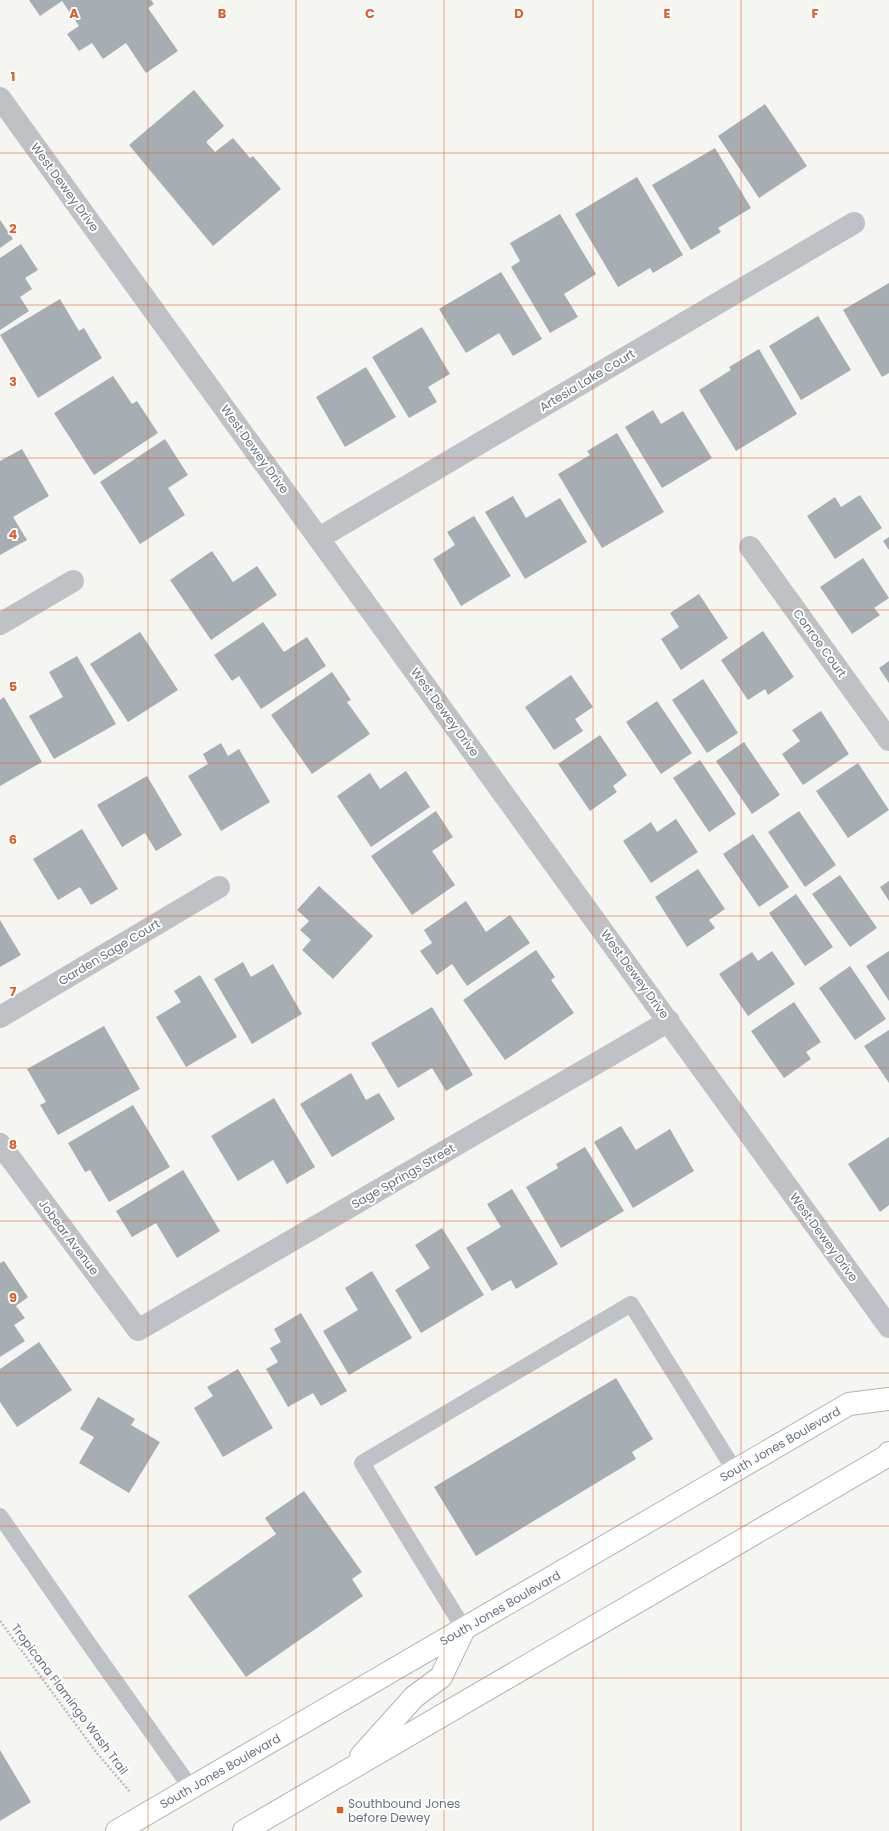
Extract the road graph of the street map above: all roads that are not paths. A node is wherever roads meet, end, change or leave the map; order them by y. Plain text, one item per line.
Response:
1 (2, 103) edge
2 (854, 223) dead end
3 (319, 538) junction
4 (750, 547) dead end
5 (73, 581) dead end
6 (0, 624) edge
7 (889, 740) edge
8 (219, 887) dead end
9 (0, 1017) edge
10 (669, 1021) junction
11 (0, 1144) edge
12 (889, 1327) edge
13 (138, 1330) joint
14 (889, 1399) edge
15 (889, 1453) edge
16 (735, 1471) junction
17 (0, 1516) edge
18 (464, 1629) junction
19 (347, 1771) junction
20 (191, 1788) junction
21 (117, 1831) edge
22 (244, 1831) edge

1 - 3 street, West Dewey Drive
2 - 3 street, Artesia Lake Court
3 - 10 street, West Dewey Drive
4 - 7 street, Conroe Court
5 - 6 street
8 - 9 street, Garden Sage Court
10 - 12 street, West Dewey Drive
10 - 13 street, Sage Springs Street
11 - 13 street, Jobear Avenue
14 - 16 main road, South Jones Boulevard
15 - 19 main road
16 - 18 main road, South Jones Boulevard
16 - 18 lane
17 - 20 lane
18 - 19 main road
18 - 20 main road, South Jones Boulevard
19 - 22 main road
20 - 21 main road, South Jones Boulevard

